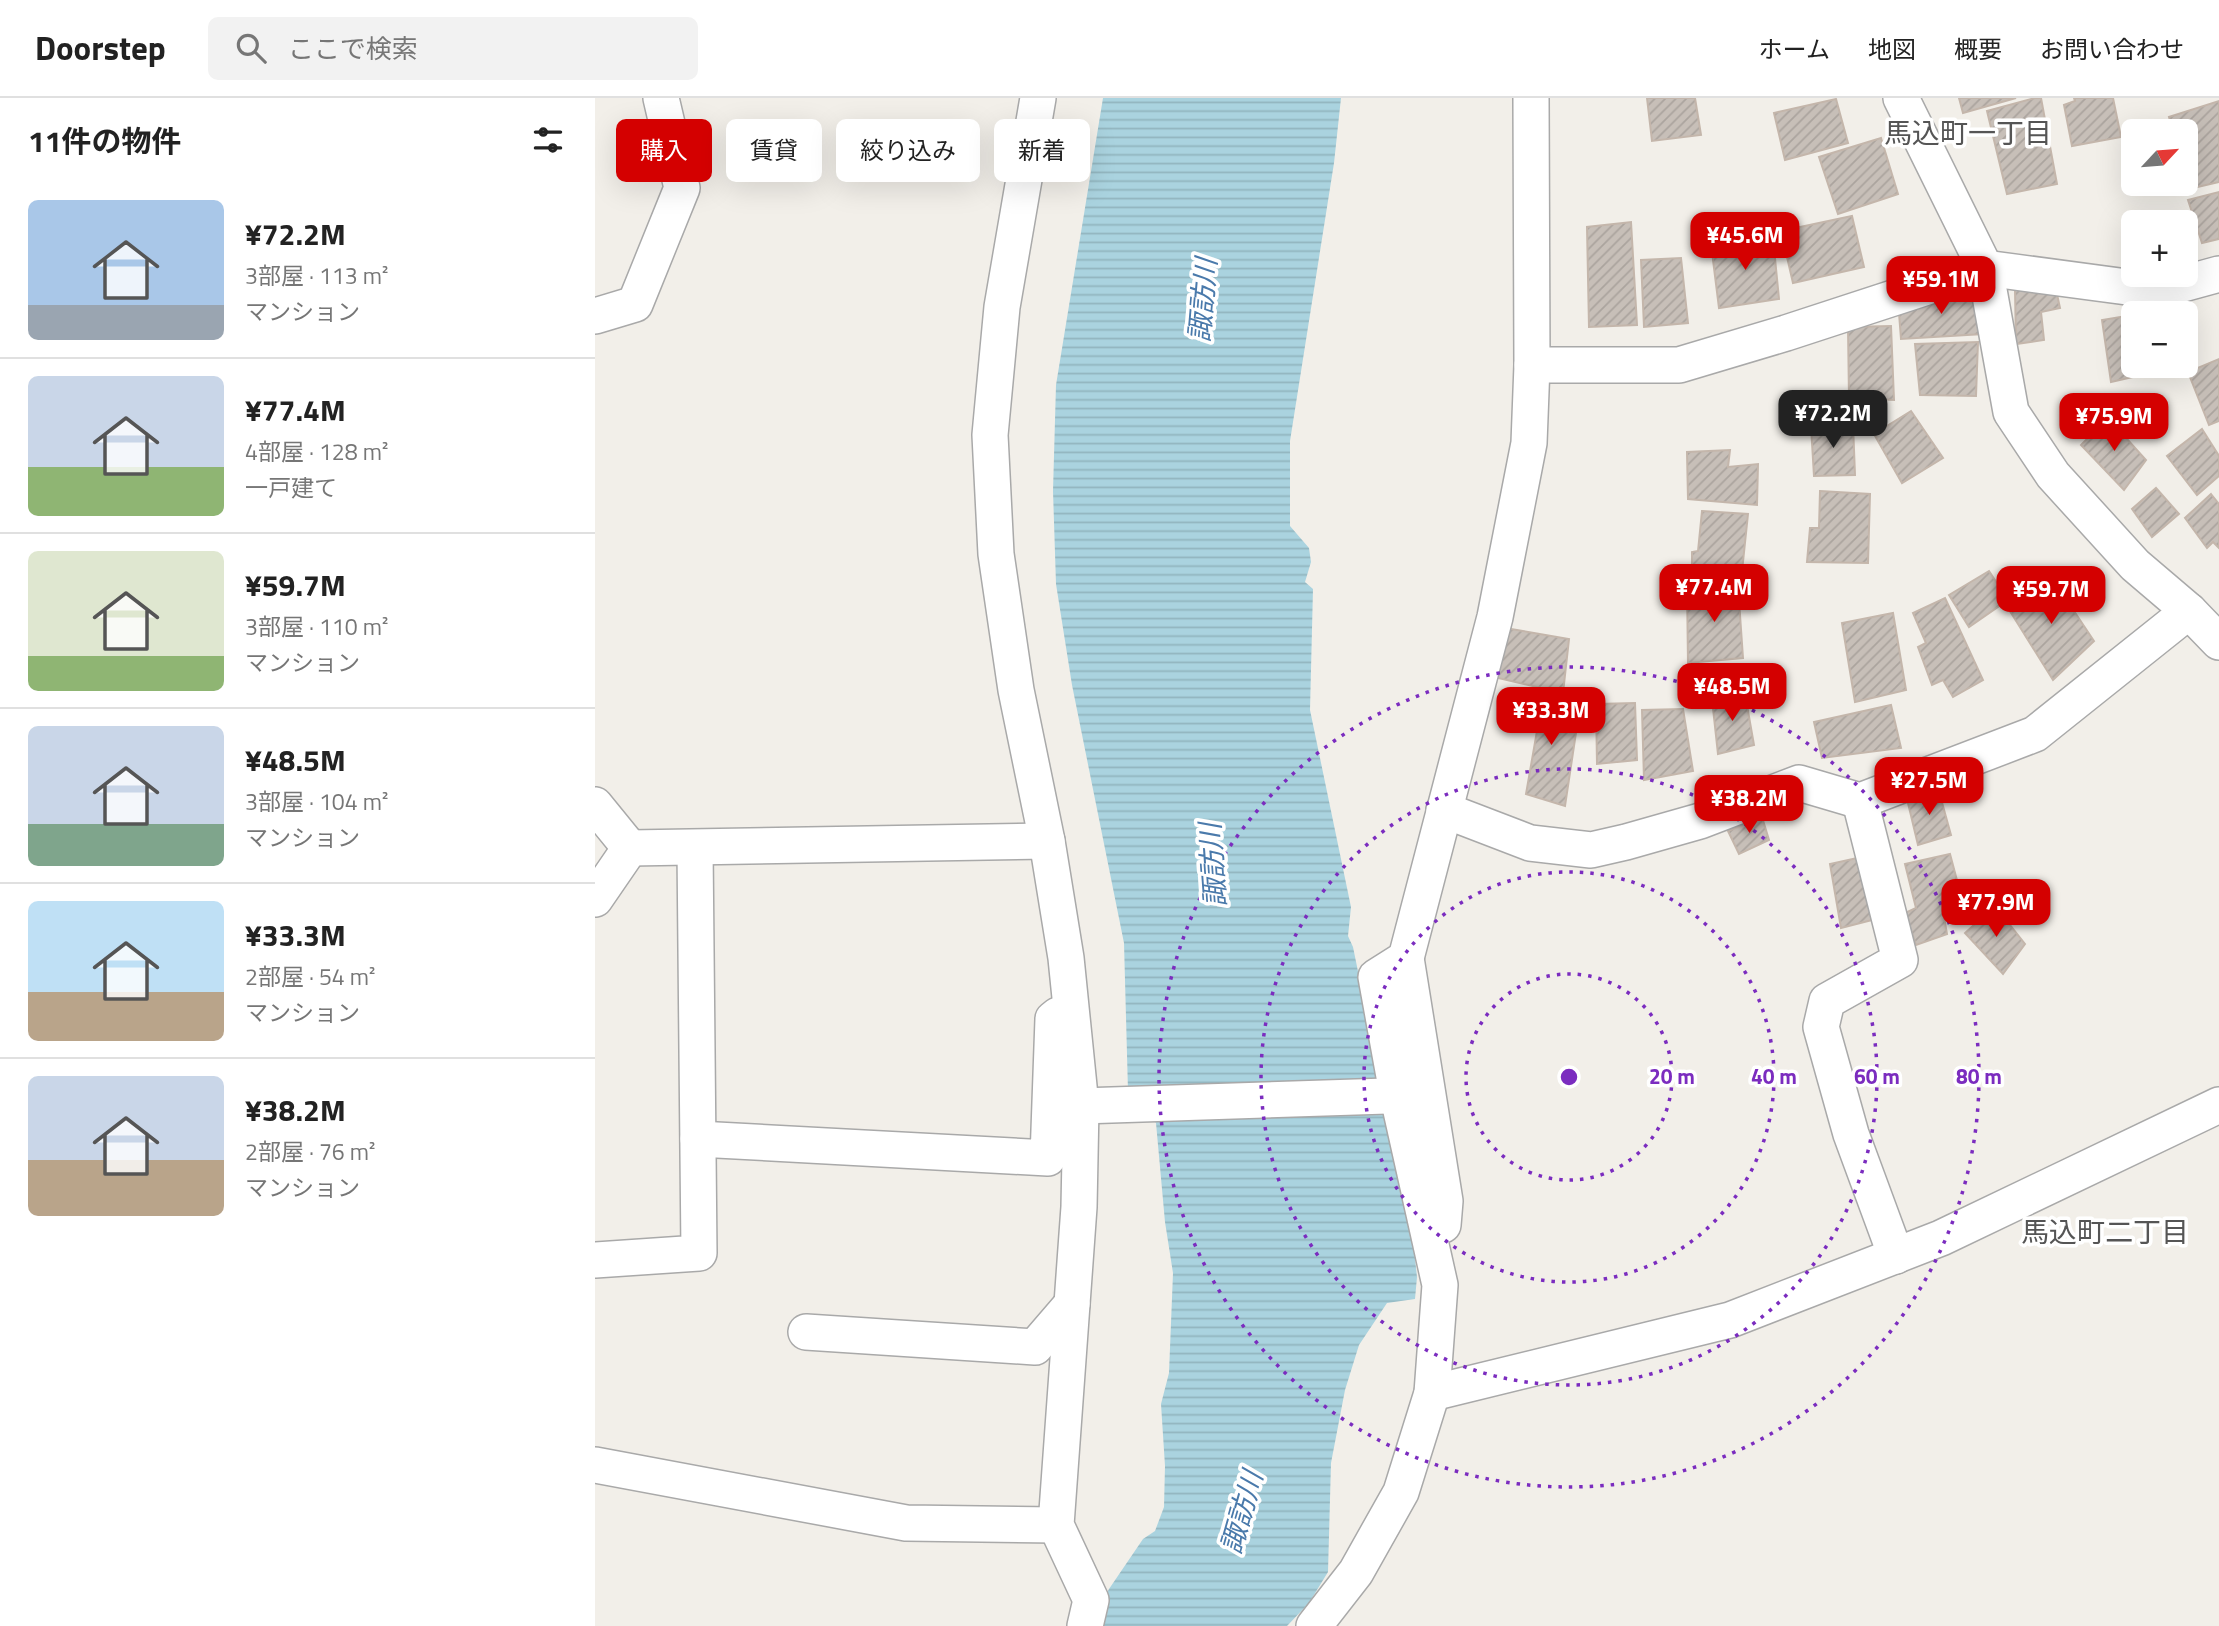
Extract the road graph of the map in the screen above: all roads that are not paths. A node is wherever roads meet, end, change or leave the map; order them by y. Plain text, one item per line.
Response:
1 (661, 98) edge
2 (1038, 98) edge
3 (1531, 98) edge
4 (1901, 98) edge
5 (1985, 268) junction
6 (2219, 274) edge
7 (595, 316) edge
8 (1532, 365) junction
9 (2189, 611) junction
10 (2219, 642) edge
11 (1860, 801) junction
12 (595, 805) edge
13 (1444, 810) junction
14 (1047, 841) junction
15 (630, 848) junction
16 (695, 848) junction
17 (595, 899) edge
18 (1406, 958) junction
19 (1071, 1004) junction
20 (1392, 1095) junction
21 (2219, 1105) edge
22 (1089, 1106) junction
23 (698, 1139) junction
24 (1896, 1256) junction
25 (595, 1260) edge
26 (1440, 1284) junction
27 (1072, 1304) junction
28 (806, 1332) dead end
29 (1432, 1393) junction
30 (595, 1465) edge
31 (1056, 1525) junction
32 (1085, 1626) edge
33 (1314, 1626) edge

1 - 7 street
2 - 14 street
3 - 8 street
4 - 5 street
5 - 6 street
5 - 8 street
5 - 9 street
8 - 13 street
9 - 10 street
9 - 11 street
11 - 13 street
11 - 24 street
12 - 15 street
13 - 18 street
14 - 16 street
14 - 19 street
15 - 16 street
15 - 17 street
16 - 23 street
18 - 20 street
18 - 26 street
19 - 22 street
19 - 23 street
20 - 22 street
20 - 26 street
21 - 24 street
22 - 27 street
23 - 25 street
24 - 29 street
26 - 29 street
27 - 28 street
27 - 31 street
29 - 33 street
30 - 31 street
31 - 32 street

